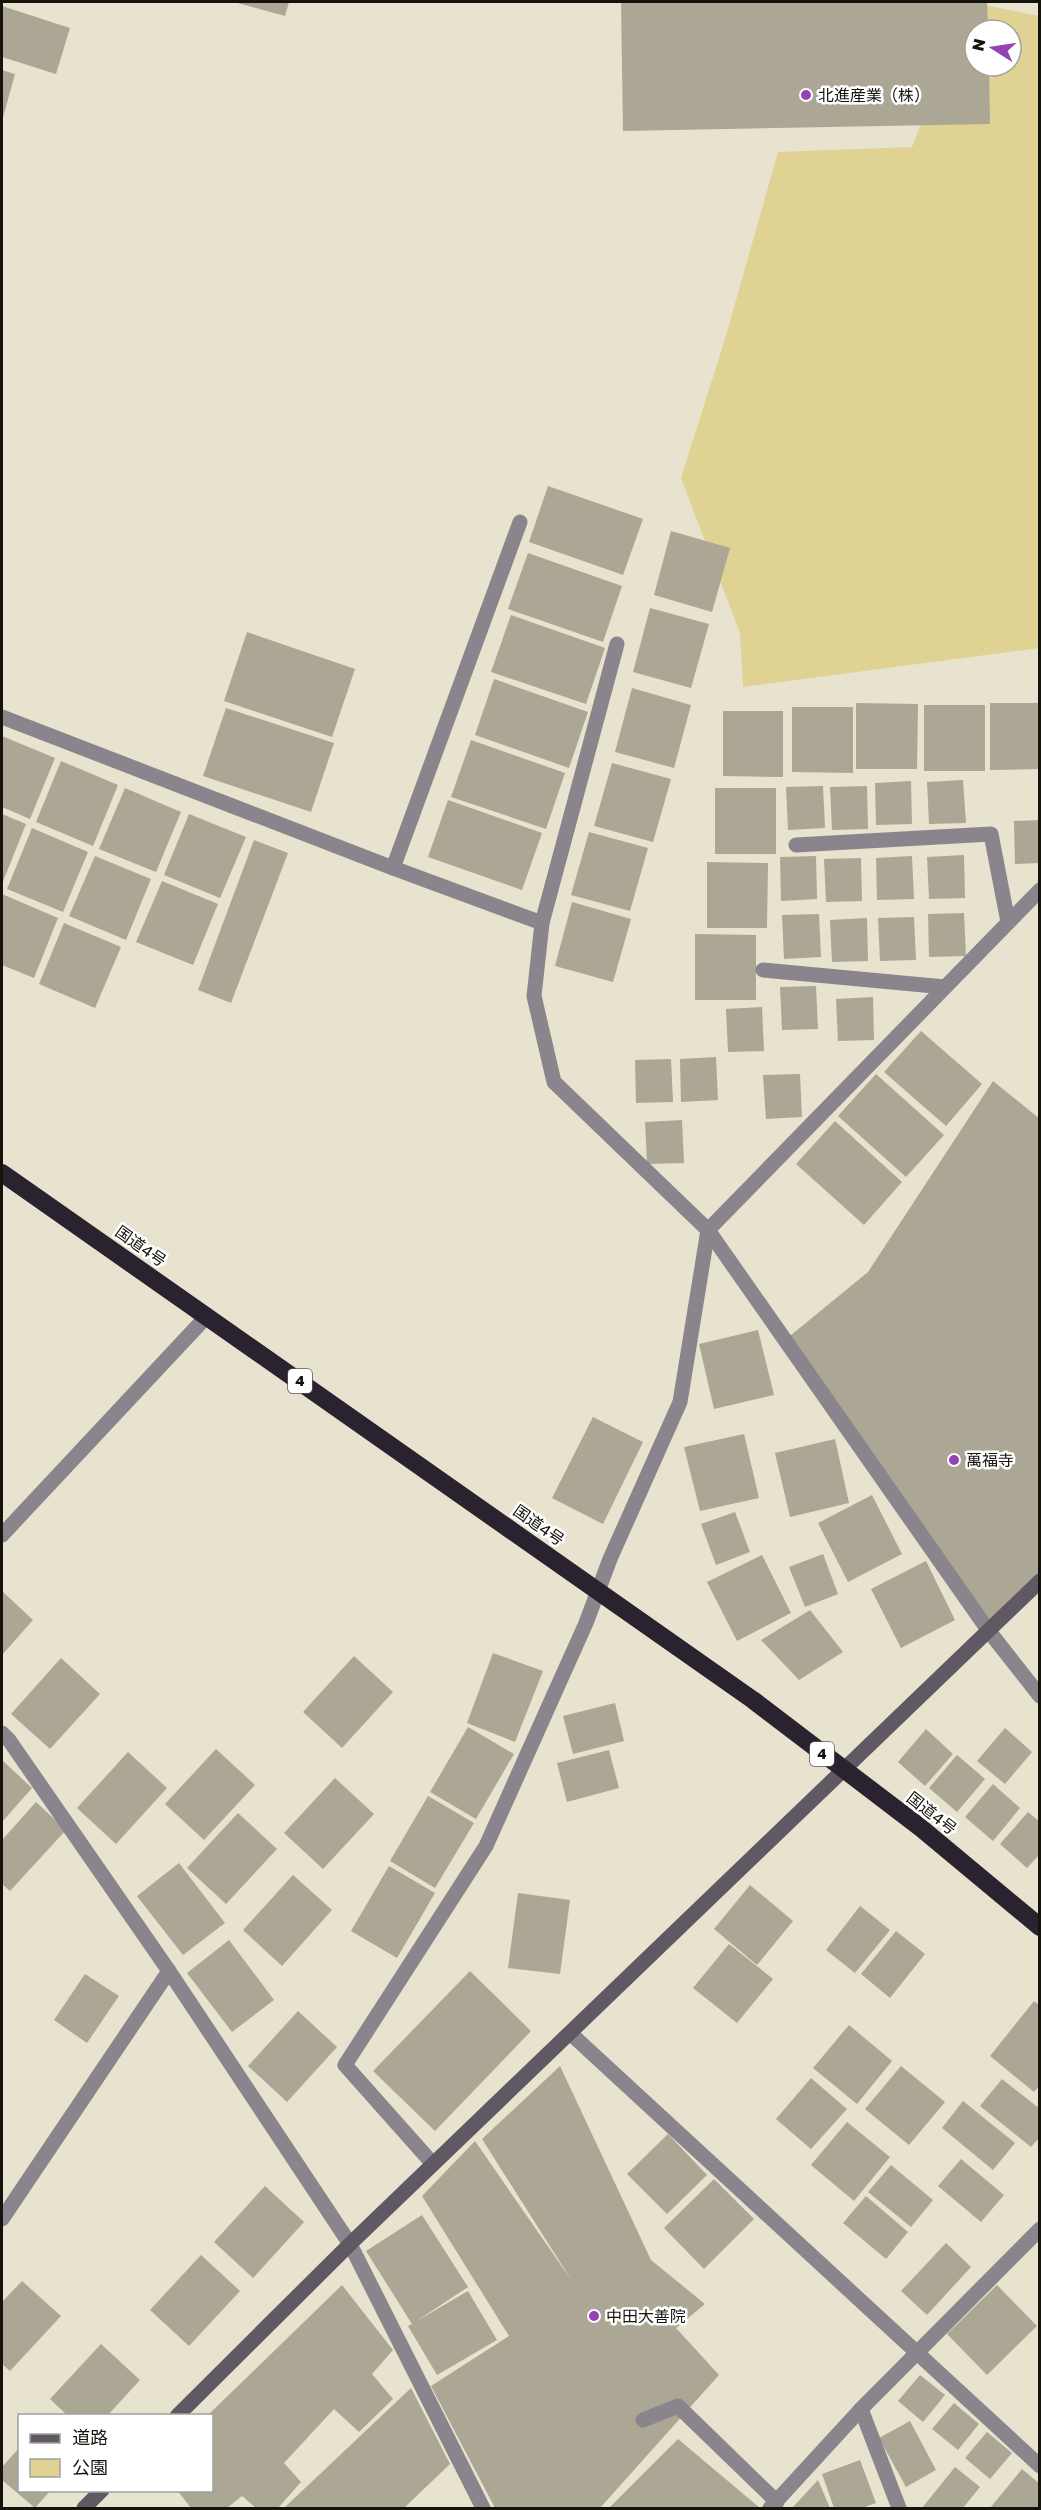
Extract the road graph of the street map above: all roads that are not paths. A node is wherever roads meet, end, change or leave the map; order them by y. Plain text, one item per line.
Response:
1 (520, 522) dead end
2 (617, 644) dead end
3 (2, 717) edge
4 (795, 844) dead end
5 (393, 868) junction
6 (1040, 890) edge
7 (1008, 922) junction
8 (542, 923) junction
9 (763, 970) dead end
10 (945, 987) junction
11 (2, 1173) edge
12 (708, 1230) junction
13 (207, 1316) junction
14 (2, 1535) edge
15 (1040, 1581) edge
16 (597, 1590) junction
17 (988, 1630) junction
18 (1040, 1696) edge
19 (2, 1733) edge
20 (844, 1770) junction
21 (1040, 1927) edge
22 (169, 1971) junction
23 (570, 2033) junction
24 (433, 2164) junction
25 (2, 2219) edge
26 (1040, 2229) edge
27 (350, 2244) junction
28 (917, 2353) junction
29 (861, 2409) junction
30 (178, 2414) edge
31 (643, 2420) dead end
32 (1040, 2466) edge
33 (100, 2492) edge
34 (774, 2505) edge
35 (84, 2508) edge
36 (483, 2508) edge
37 (899, 2508) edge

1 - 5 street
2 - 8 street
3 - 5 street
4 - 7 street
5 - 8 street
6 - 7 street
7 - 10 street
8 - 12 street
9 - 10 street
10 - 12 street
11 - 13 highway, 国道4号 / 4
12 - 16 street
12 - 17 street
13 - 14 street
13 - 16 highway, 国道4号 / 4
15 - 17 street
16 - 20 highway, 国道4号 / 4
16 - 24 street
17 - 18 street
17 - 20 street
19 - 22 street
20 - 21 highway, 国道4号 / 4
20 - 23 street
22 - 25 street
22 - 27 street
23 - 24 street
23 - 28 street
24 - 27 street
26 - 28 street
27 - 30 street
27 - 36 street
28 - 29 street
28 - 32 street
29 - 34 street
29 - 37 street
31 - 34 street
33 - 35 street

